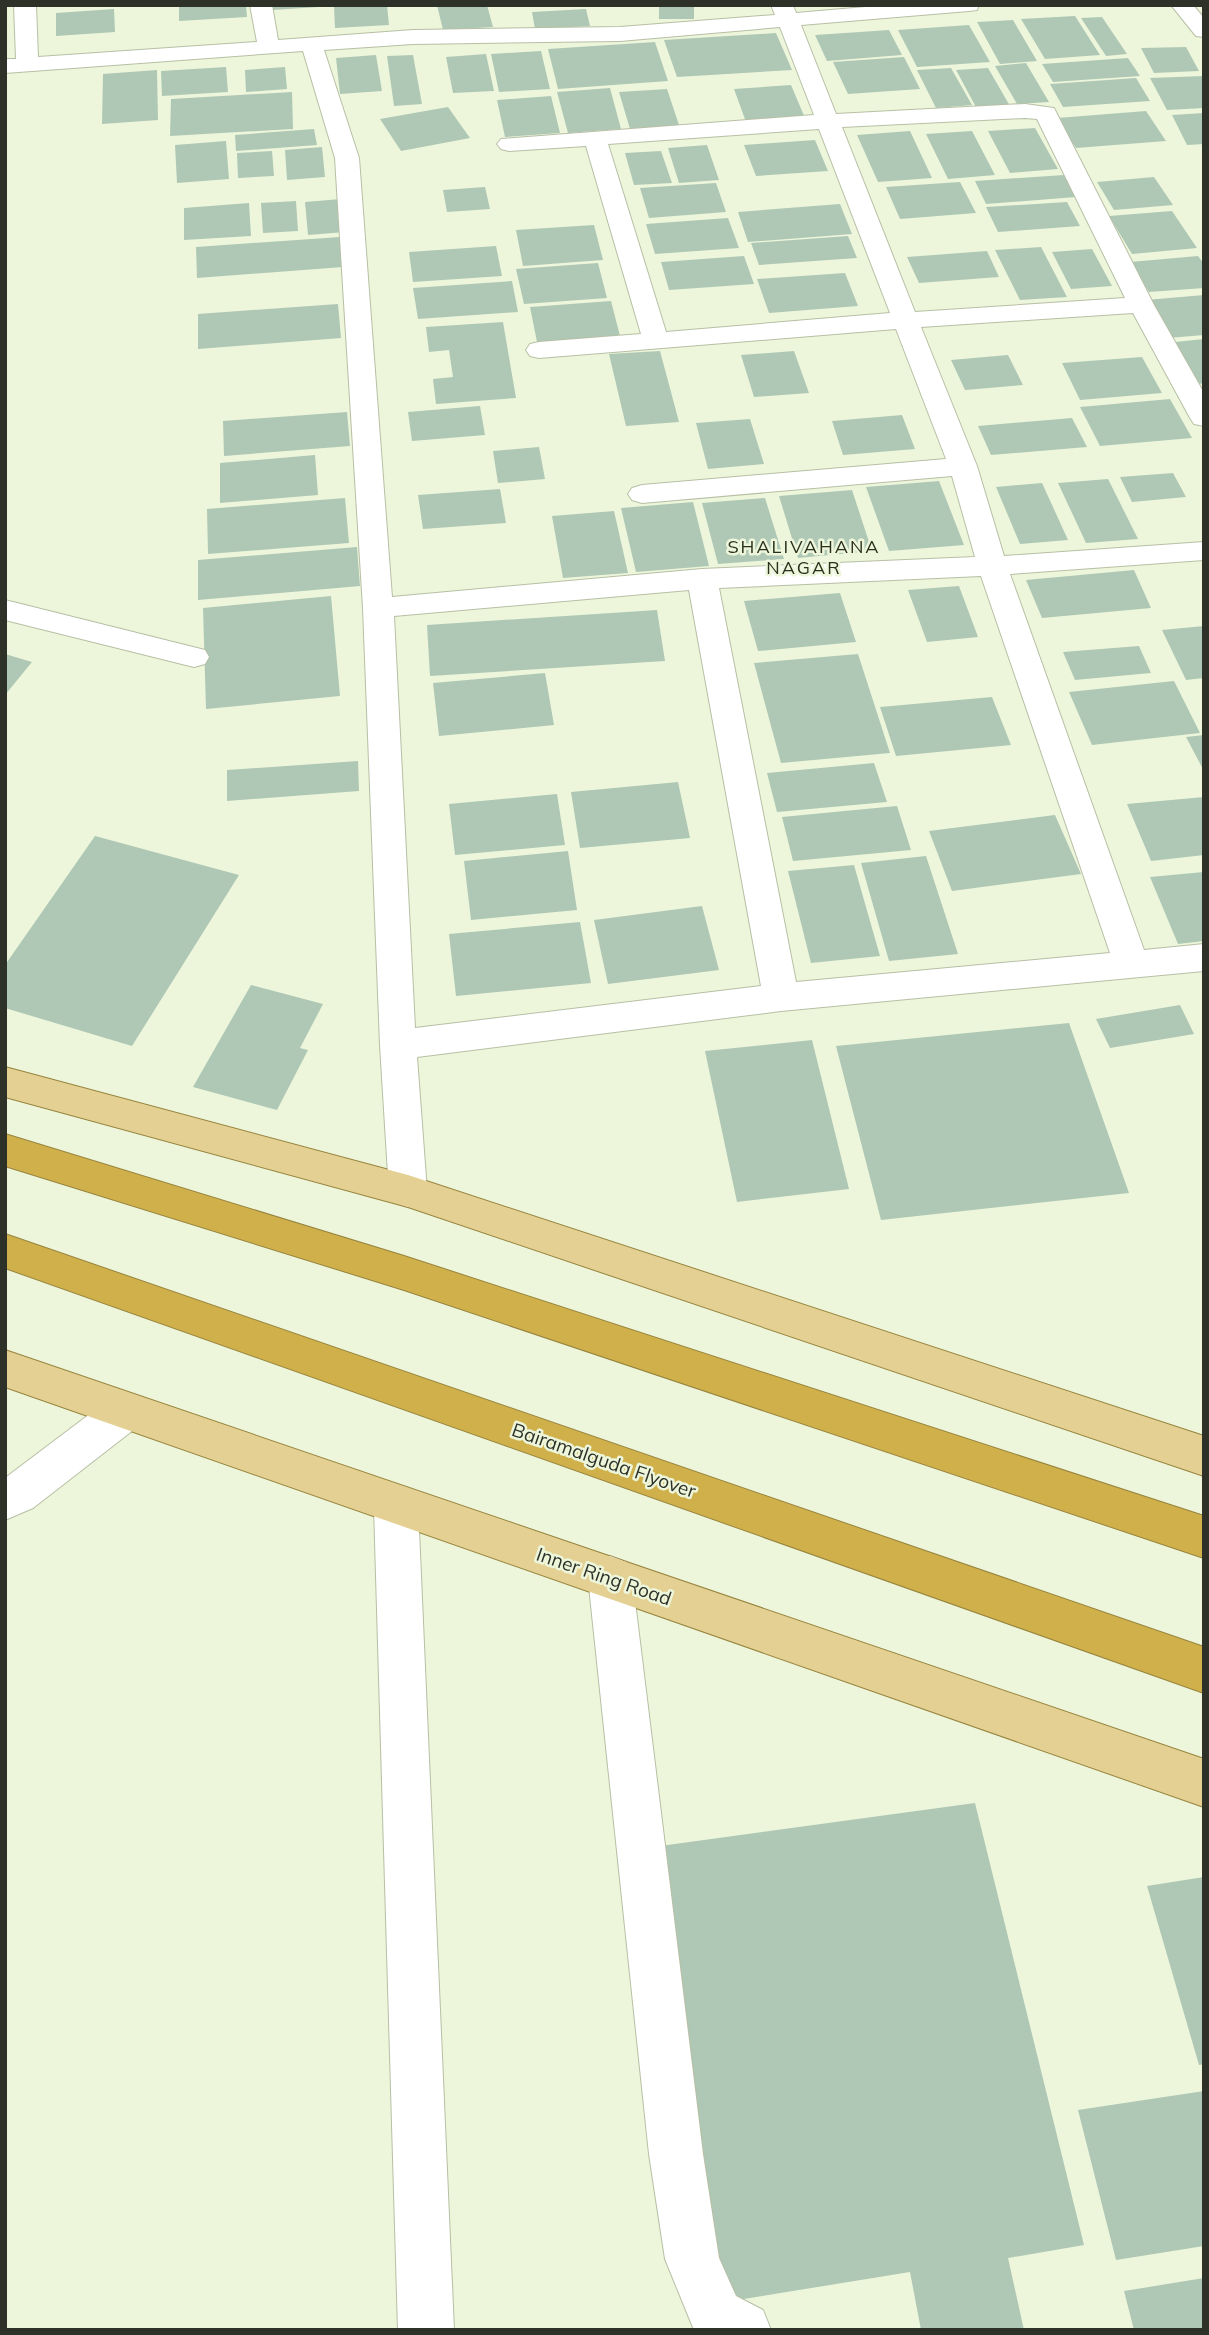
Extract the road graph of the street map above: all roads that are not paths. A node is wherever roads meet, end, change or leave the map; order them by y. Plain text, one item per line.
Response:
1 (25, 5) edge
2 (261, 5) edge
3 (969, 5) edge
4 (1181, 5) edge
5 (929, 6) edge
6 (786, 13) edge
7 (1204, 31) edge
8 (312, 46) junction
9 (269, 49) junction
10 (16, 65) edge
11 (830, 121) junction
12 (595, 138) junction
13 (509, 144) dead end
14 (1141, 305) junction
15 (905, 320) junction
16 (656, 341) junction
17 (539, 350) dead end
18 (1204, 418) edge
19 (963, 466) junction
20 (642, 494) dead end
21 (1204, 551) edge
22 (992, 566) junction
23 (702, 579) junction
24 (378, 608) junction
25 (5, 610) edge
26 (194, 657) dead end
27 (1204, 957) edge
28 (1132, 965) junction
29 (780, 996) junction
30 (398, 1045) junction
31 (5, 1082) edge
32 (5, 1150) edge
33 (408, 1191) junction
34 (5, 1251) edge
35 (5, 1368) edge
36 (126, 1411) junction
37 (1204, 1456) edge
38 (5, 1500) edge
39 (396, 1507) junction
40 (1204, 1537) edge
41 (610, 1577) junction
42 (1204, 1670) edge
43 (1204, 1783) edge
44 (426, 2330) edge
45 (743, 2330) edge

1 - 10 street
2 - 9 street
3 - 5 street
4 - 7 street
5 - 6 street
6 - 8 street
6 - 11 street
8 - 9 street
8 - 24 street
9 - 10 street
11 - 12 street
11 - 14 street
11 - 15 street
12 - 13 street
12 - 16 street
14 - 15 street
14 - 18 street
15 - 16 street
15 - 19 street
16 - 17 street
19 - 20 street
19 - 22 street
21 - 22 street
22 - 23 street
22 - 28 street
23 - 24 street
23 - 29 street
24 - 30 street
25 - 26 street
27 - 28 street
28 - 29 street
29 - 30 street
30 - 33 street
31 - 33 main road
32 - 40 highway
33 - 37 main road
34 - 42 highway, Bairamalguda Flyover
35 - 36 main road, Inner Ring Road
36 - 38 street
36 - 39 main road, Inner Ring Road
39 - 41 main road, Inner Ring Road
39 - 44 street
41 - 43 main road, Inner Ring Road
41 - 45 street

